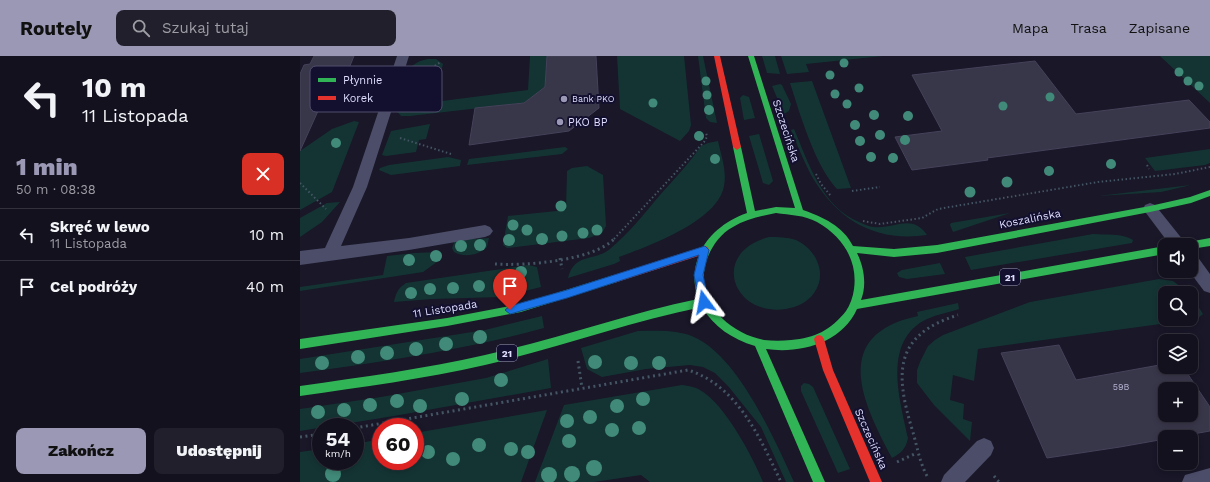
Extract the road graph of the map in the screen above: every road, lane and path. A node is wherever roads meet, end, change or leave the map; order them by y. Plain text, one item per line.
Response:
1 (403, 56) edge
2 (717, 56) edge
3 (751, 56) edge
4 (441, 62) dead end
5 (400, 66) edge
6 (434, 66) edge
7 (385, 112) edge
8 (706, 133) dead end
9 (396, 137) dead end
10 (451, 154) dead end
11 (1147, 165) dead end
12 (1210, 167) edge
13 (1149, 168) dead end
14 (814, 169) dead end
15 (300, 183) edge
16 (880, 187) dead end
17 (852, 191) dead end
18 (1210, 193) edge
19 (834, 200) dead end
20 (1150, 208) junction
21 (800, 212) junction
22 (331, 213) dead end
23 (751, 214) junction
24 (861, 220) dead end
25 (485, 231) dead end
26 (1174, 238) edge
27 (1210, 242) edge
28 (1198, 244) edge
29 (852, 249) junction
30 (705, 250) junction
31 (1158, 251) edge
32 (330, 254) junction
33 (300, 258) edge
34 (495, 264) dead end
35 (1198, 270) edge
36 (1210, 286) edge
37 (704, 302) junction
38 (855, 305) junction
39 (963, 313) dead end
40 (819, 339) junction
41 (300, 344) edge
42 (759, 344) junction
43 (577, 357) dead end
44 (582, 388) junction
45 (300, 391) edge
46 (364, 427) edge
47 (312, 435) edge
48 (300, 437) edge
49 (984, 448) dead end
50 (917, 453) junction
51 (894, 464) dead end
52 (994, 476) dead end
53 (1210, 478) edge
54 (929, 480) dead end
55 (781, 482) edge
56 (819, 482) edge
57 (876, 482) edge
58 (951, 482) edge
59 (999, 482) edge
60 (1192, 482) edge

1 - 5 lane
2 - 23 main road
3 - 21 main road, Szczecińska
4 - 6 path
7 - 32 lane
8 - 34 path
9 - 10 path
11 - 13 path
12 - 24 path
14 - 19 path
15 - 22 path
16 - 17 path
18 - 20 main road, Koszalińska
20 - 26 lane
20 - 29 main road, Koszalińska
21 - 23 main road
21 - 29 main road
23 - 30 main road
25 - 32 lane
27 - 28 main road
29 - 38 main road
30 - 37 main road
30 - 41 main road, 11 Listopada
31 - 38 main road, 21
32 - 33 lane
35 - 36 lane
37 - 42 main road
37 - 45 main road, 21
38 - 40 main road
39 - 50 path
40 - 42 main road
40 - 57 main road, Szczecińska
42 - 56 main road
43 - 44 path
44 - 46 path
44 - 55 path
47 - 48 path
49 - 58 lane
50 - 51 path
50 - 54 path
52 - 59 path
53 - 60 lane

